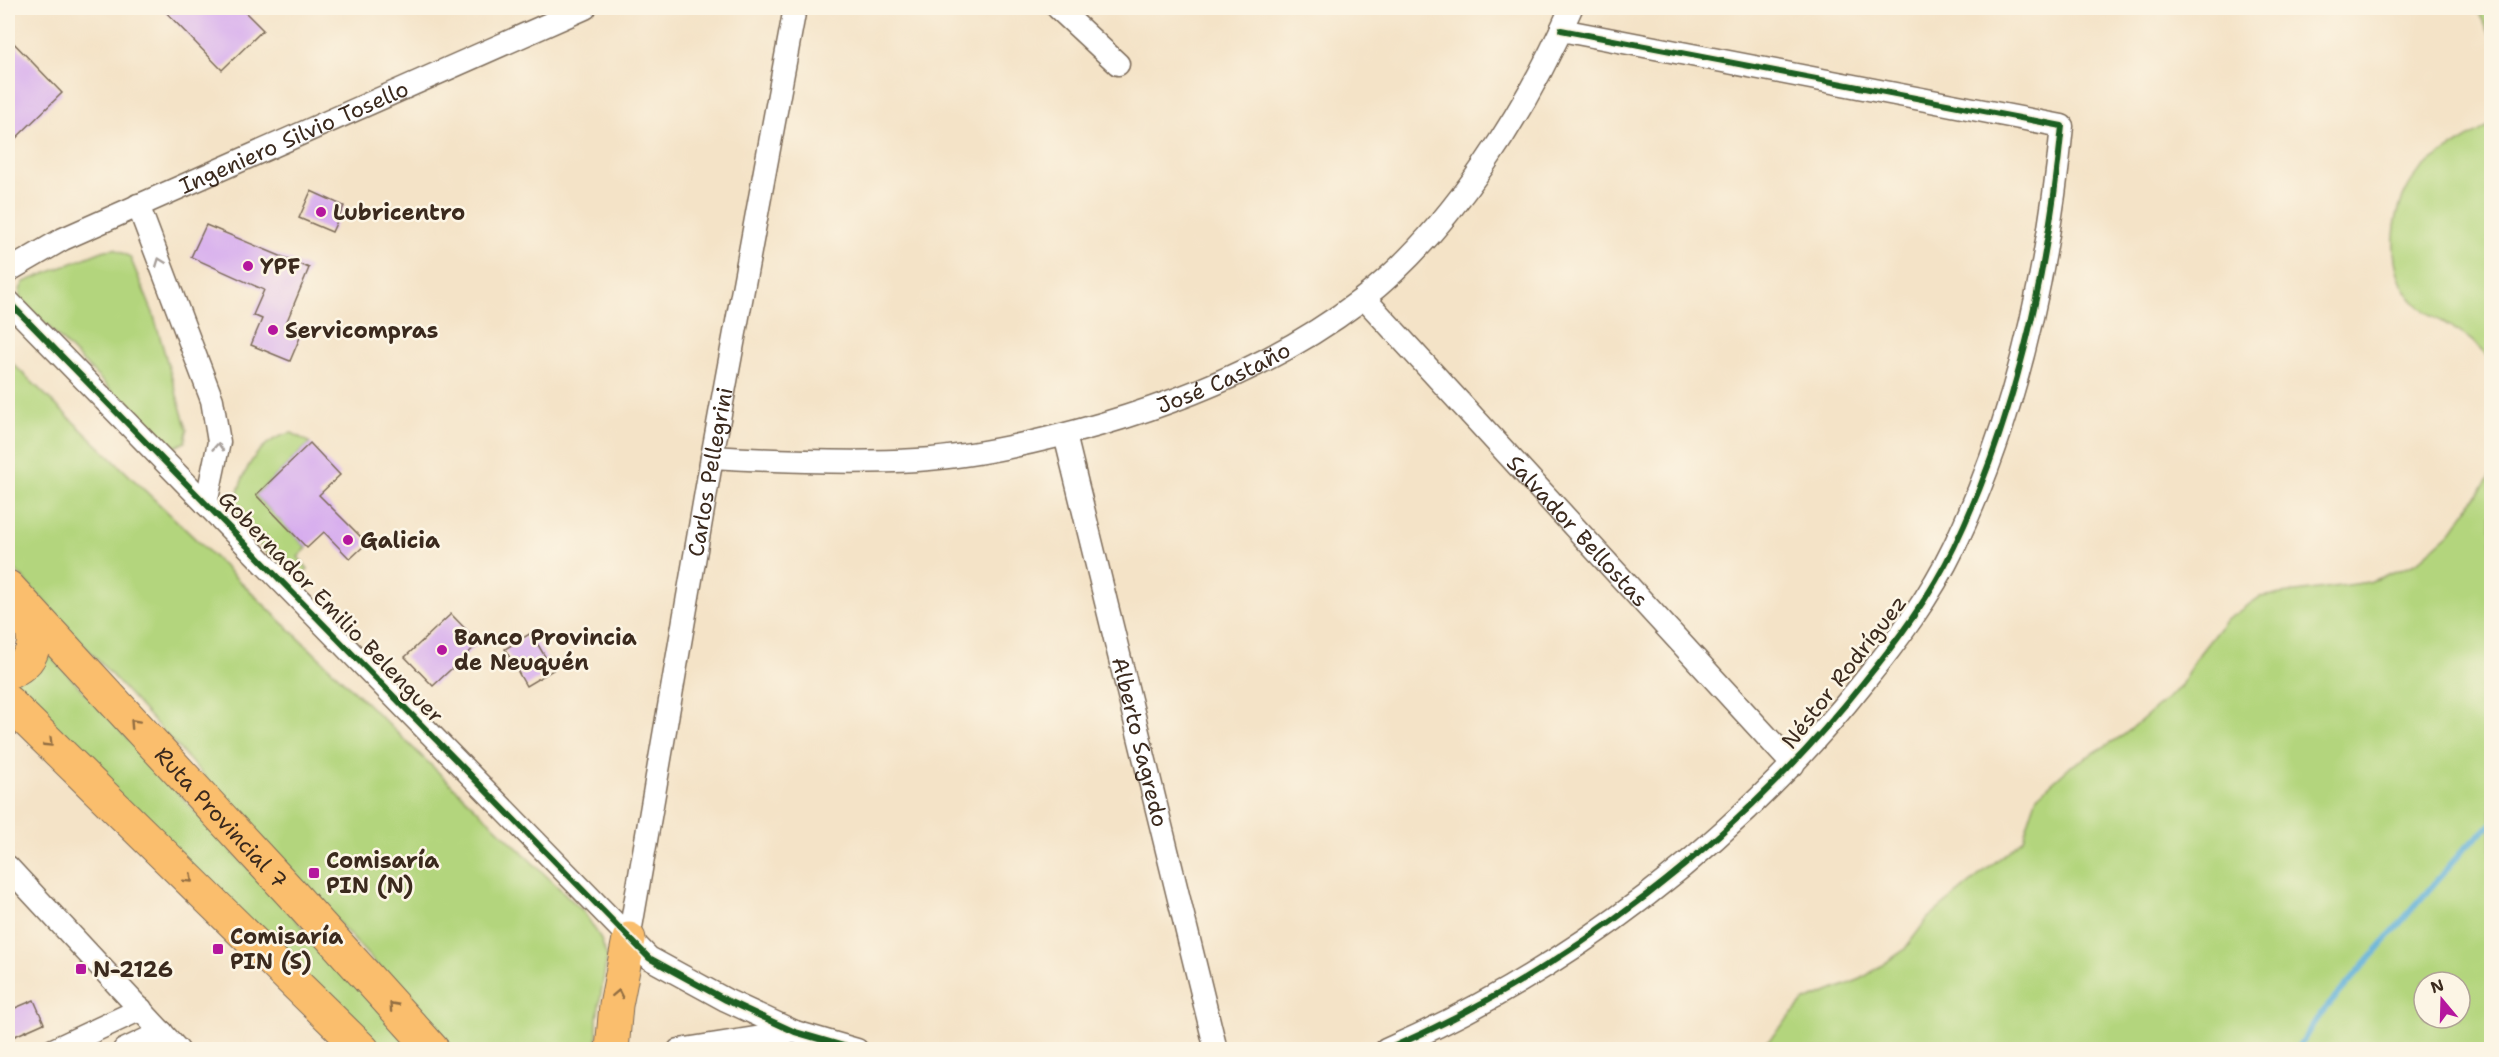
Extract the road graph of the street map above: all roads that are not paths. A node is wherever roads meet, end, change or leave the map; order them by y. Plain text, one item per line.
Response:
1 (585, 8) edge
2 (795, 8) edge
3 (1058, 8) edge
4 (1571, 8) edge
5 (1561, 30) junction
6 (1118, 64) dead end
7 (138, 206) junction
8 (8, 271) edge
9 (1364, 298) junction
10 (8, 301) edge
11 (1065, 435) junction
12 (712, 457) junction
13 (206, 504) junction
14 (15, 595) edge
15 (8, 673) edge
16 (8, 702) edge
17 (1793, 765) junction
18 (8, 867) edge
19 (629, 939) junction
20 (141, 1009) junction
21 (162, 1032) junction
22 (795, 1032) junction
23 (53, 1050) edge
24 (124, 1050) edge
25 (178, 1050) edge
26 (363, 1050) edge
27 (432, 1050) edge
28 (612, 1050) edge
29 (679, 1050) edge
30 (857, 1050) edge
31 (1216, 1050) edge
32 (1386, 1050) edge

1 - 7 street, Ingeniero Silvio Tosello
2 - 12 street, Carlos Pellegrini
3 - 6 street
4 - 5 street, José Castaño
5 - 9 street, José Castaño
5 - 17 street, Néstor Rodríguez
7 - 8 street, Ingeniero Silvio Tosello
13 -> 7 street
9 - 11 street, José Castaño
9 - 17 street, Salvador Bellostas
10 - 13 street, Gobernador Emilio Belenguer
11 - 12 street, José Castaño
11 - 31 street, Alberto Sagredo
12 - 19 street, Carlos Pellegrini
13 - 19 street, Gobernador Emilio Belenguer
14 - 15 highway
27 -> 14 highway, Ruta Provincial 7
16 -> 26 highway
17 - 32 street, Néstor Rodríguez
18 - 20 street
19 - 22 street
28 -> 19 highway
20 - 21 street
20 - 23 street
21 - 24 street
21 - 25 street
22 - 29 street
22 - 30 street

